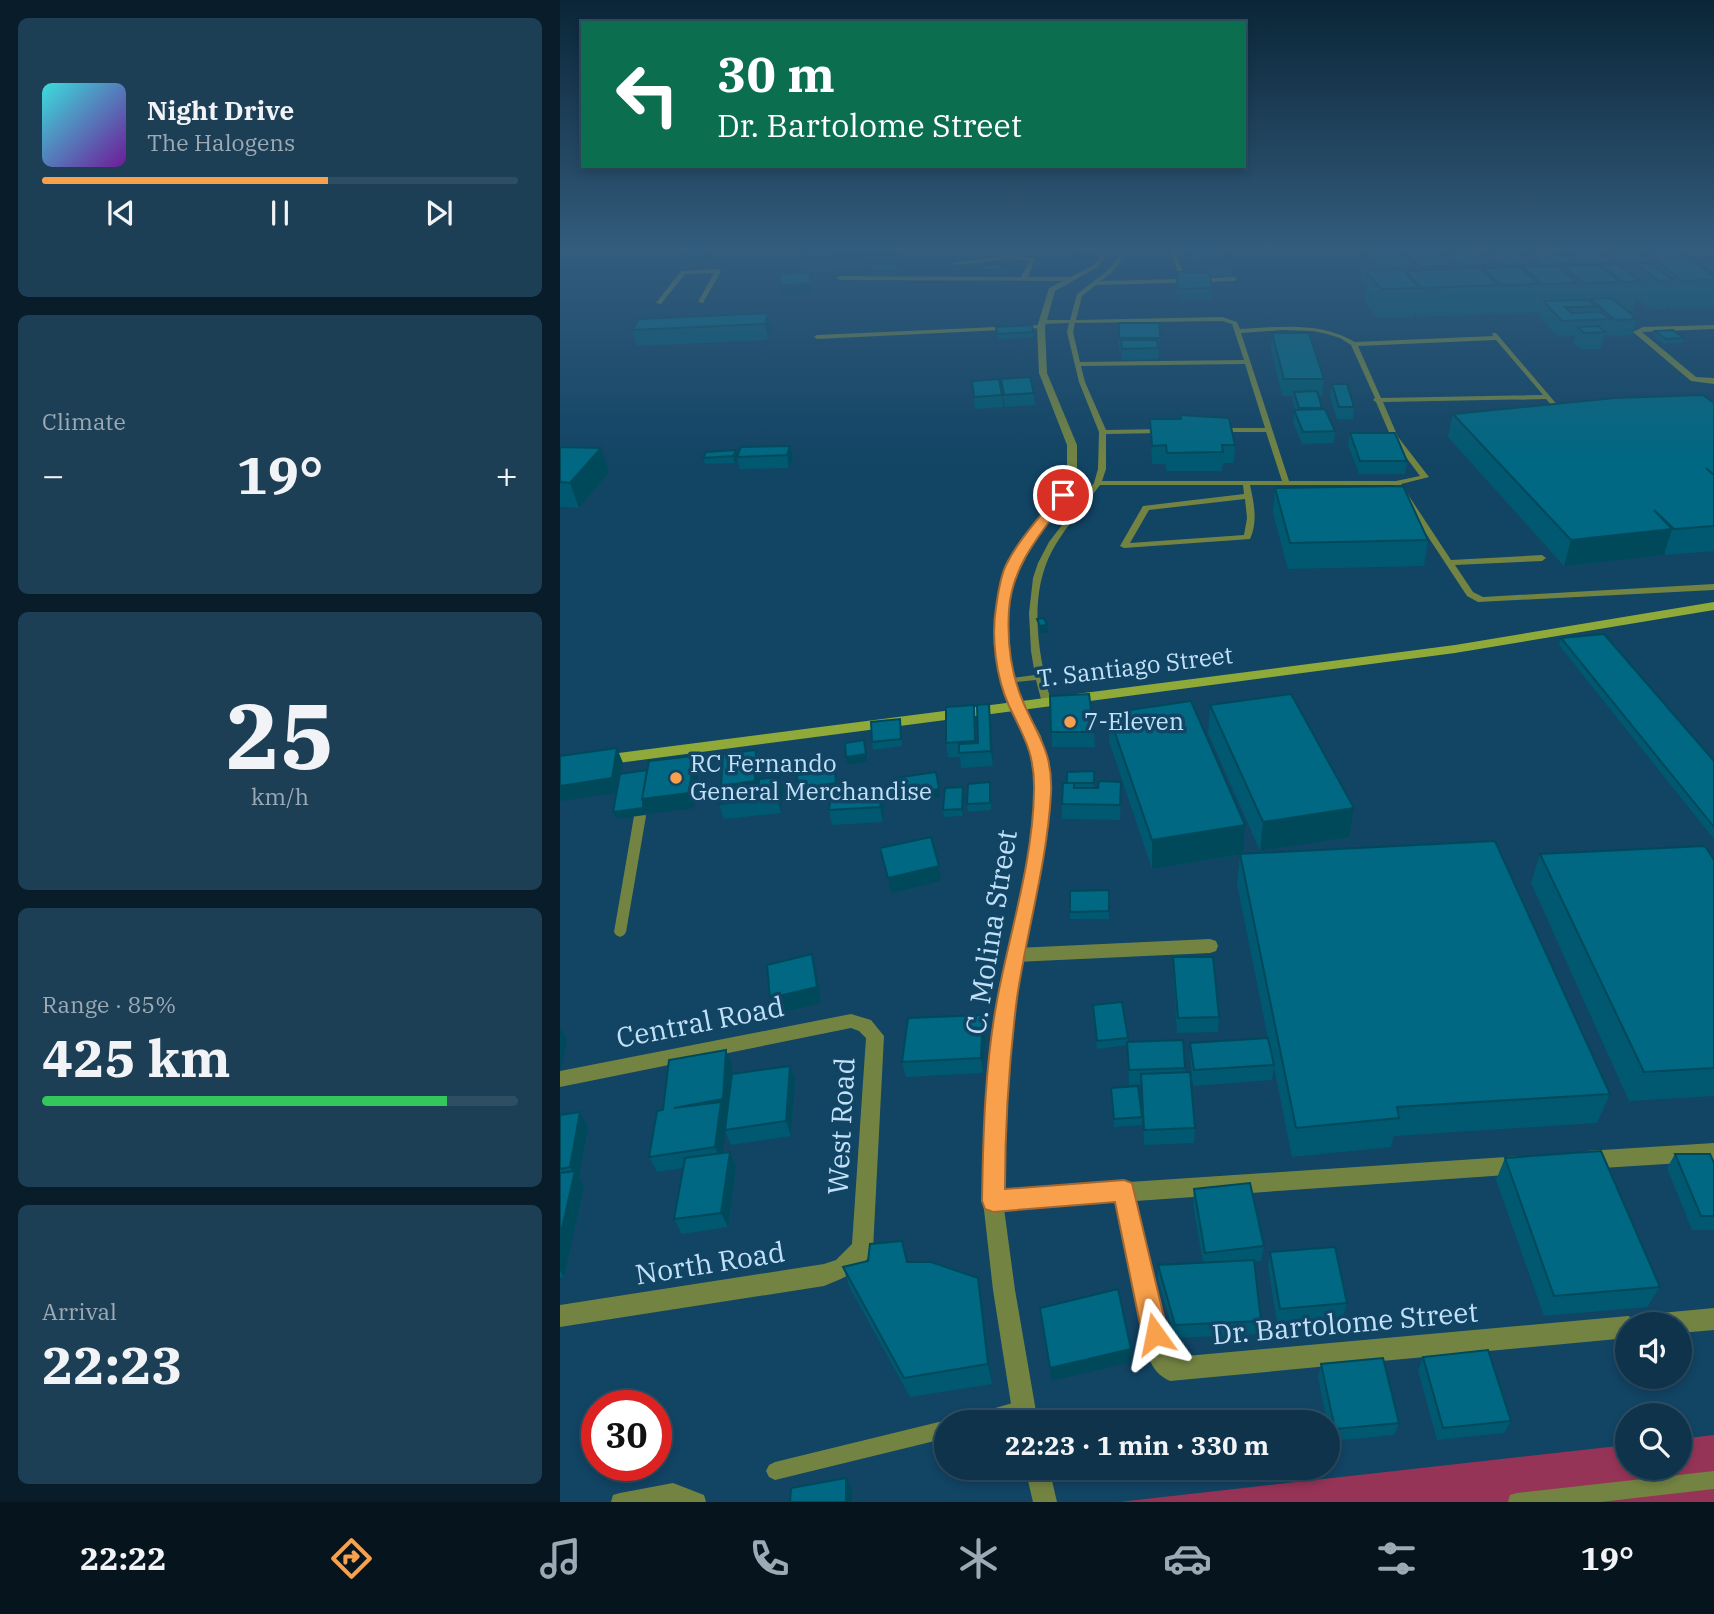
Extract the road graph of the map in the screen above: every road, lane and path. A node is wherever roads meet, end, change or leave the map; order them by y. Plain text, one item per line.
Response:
1 (1043, 321) edge
2 (1065, 321) edge
3 (1072, 321) edge
4 (1229, 321) edge
5 (1042, 325) junction
6 (1714, 327) edge
7 (1237, 331) junction
8 (817, 337) dead end
9 (1354, 344) junction
10 (1248, 362) junction
11 (1077, 364) junction
12 (1714, 381) edge
13 (1547, 397) junction
14 (1376, 400) junction
15 (1567, 419) edge
16 (1270, 429) junction
17 (1172, 431) edge
18 (1200, 431) edge
19 (1103, 432) junction
20 (1098, 483) junction
21 (1246, 483) junction
22 (1286, 483) junction
23 (1395, 483) junction
24 (1248, 496) junction
25 (1542, 558) dead end
26 (1449, 563) junction
27 (1714, 587) edge
28 (1714, 607) edge
29 (1039, 677) junction
30 (1008, 681) junction
31 (1046, 701) junction
32 (1017, 705) junction
33 (586, 762) edge
34 (640, 816) edge
35 (620, 932) dead end
36 (1210, 946) dead end
37 (1014, 955) junction
38 (851, 1021) joint
39 (560, 1079) edge
40 (1714, 1152) edge
41 (1563, 1162) edge
42 (1536, 1164) edge
43 (1124, 1191) junction
44 (993, 1201) junction
45 (862, 1249) joint
46 (560, 1316) edge
47 (1714, 1319) edge
48 (1692, 1321) edge
49 (1615, 1328) edge
50 (1023, 1410) edge
51 (934, 1432) edge
52 (775, 1471) dead end
53 (1040, 1480) edge
54 (1714, 1480) edge
55 (620, 1502) edge
56 (697, 1502) edge
57 (1045, 1502) edge
58 (1517, 1502) edge

1 - 5 street
2 - 5 lane
3 - 11 lane
4 - 7 lane
5 - 8 lane
5 - 30 street, C. Molina Street
6 - 12 street
7 - 9 lane
7 - 10 lane
9 - 13 lane
9 - 14 lane
10 - 11 lane
10 - 16 lane
11 - 19 lane
13 - 14 lane
13 - 15 lane
14 - 23 lane
16 - 18 lane
16 - 22 lane
17 - 19 lane
19 - 20 lane
20 - 21 lane
20 - 29 lane
21 - 22 lane
21 - 24 lane
22 - 23 lane
23 - 26 lane
24 - 24 lane
25 - 26 lane
26 - 27 lane
28 - 31 main road, T. Santiago Street
29 - 30 lane
29 - 31 lane
30 - 32 street, C. Molina Street
31 - 32 main road, T. Santiago Street
32 - 33 main road, T. Santiago Street
32 - 37 street, C. Molina Street
34 - 35 lane
36 - 37 street
37 - 44 street, C. Molina Street
38 - 39 street, Central Road
38 - 45 street, West Road
40 - 41 street
42 - 43 street
43 - 44 street
43 - 49 street, Dr. Bartolome Street
44 - 50 street, C. Molina Street
45 - 46 street, North Road
47 - 48 street
51 - 52 lane
53 - 57 street
54 - 58 lane
55 - 56 lane

